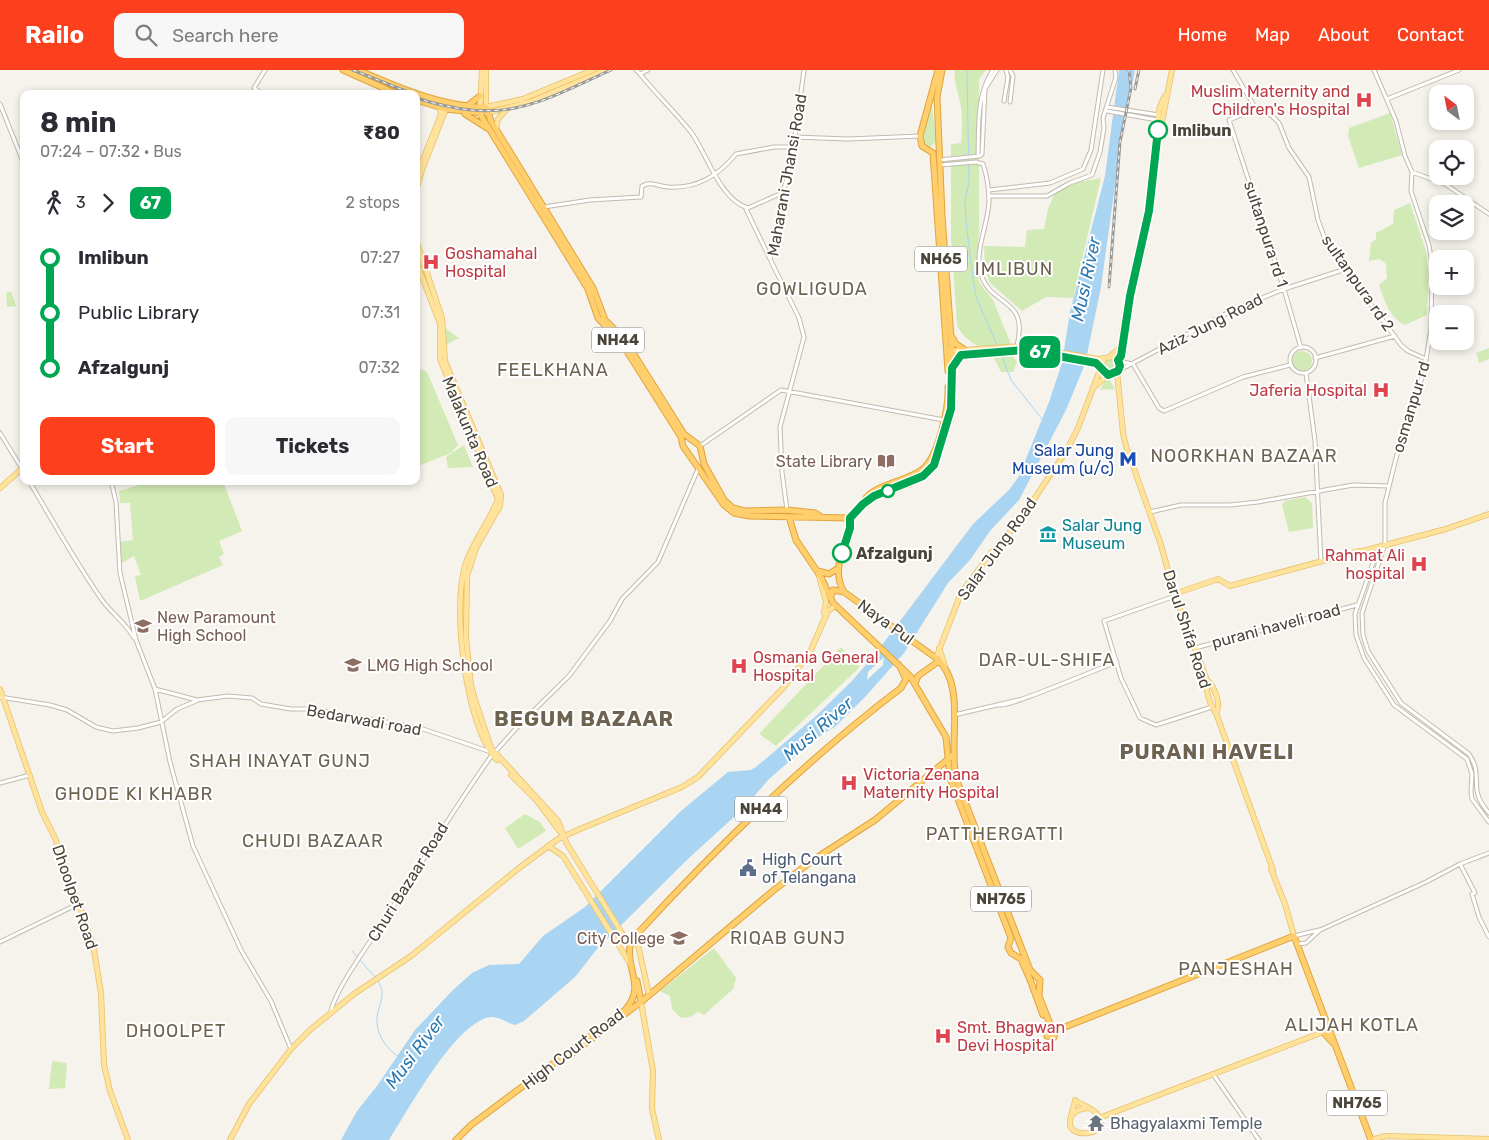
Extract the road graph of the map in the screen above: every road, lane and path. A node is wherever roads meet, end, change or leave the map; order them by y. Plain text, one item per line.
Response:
1 (265, 70) edge
2 (343, 70) edge
3 (358, 70) edge
4 (482, 70) edge
5 (486, 70) edge
6 (593, 70) edge
7 (606, 70) edge
8 (636, 70) edge
9 (648, 70) edge
10 (804, 70) edge
11 (940, 70) edge
12 (993, 70) edge
13 (997, 70) edge
14 (1006, 70) edge
15 (1010, 70) edge
16 (1103, 70) edge
17 (1115, 70) edge
18 (1172, 70) edge
19 (1234, 70) edge
20 (1374, 70) edge
21 (1459, 70) edge
22 (640, 74) junction
23 (257, 90) edge
24 (388, 90) edge
25 (409, 90) edge
26 (420, 93) edge
27 (1166, 95) junction
28 (480, 96) junction
29 (1387, 99) junction
30 (420, 101) edge
31 (1004, 101) dead end
32 (448, 102) junction
33 (1010, 102) dead end
34 (0, 104) edge
35 (467, 106) junction
36 (510, 106) junction
37 (439, 107) junction
38 (482, 107) junction
39 (446, 109) junction
40 (1108, 109) junction
41 (1256, 109) junction
42 (461, 112) junction
43 (487, 113) junction
44 (480, 114) junction
45 (1159, 114) junction
46 (1158, 122) junction
47 (492, 129) junction
48 (920, 136) junction
49 (794, 137) junction
50 (793, 147) junction
51 (939, 147) junction
52 (933, 153) junction
53 (20, 154) edge
54 (976, 156) junction
55 (939, 162) junction
56 (420, 167) edge
57 (1412, 172) junction
58 (716, 175) junction
59 (420, 177) edge
60 (989, 190) junction
61 (783, 192) junction
62 (989, 196) junction
63 (543, 207) junction
64 (746, 208) junction
65 (1489, 214) edge
66 (420, 254) edge
67 (770, 259) junction
68 (422, 261) joint
69 (1346, 269) junction
70 (420, 272) edge
71 (1284, 289) junction
72 (1125, 321) junction
73 (951, 334) junction
74 (1395, 336) junction
75 (1018, 346) junction
76 (1301, 348) junction
77 (1010, 349) junction
78 (1036, 350) junction
79 (965, 352) junction
80 (950, 353) junction
81 (1110, 356) junction
82 (1104, 358) junction
83 (1315, 358) junction
84 (1426, 359) junction
85 (1118, 360) junction
86 (1094, 361) junction
87 (1133, 364) junction
88 (1290, 365) junction
89 (1101, 367) junction
90 (952, 368) junction
91 (1118, 372) junction
92 (1306, 373) junction
93 (1108, 375) junction
94 (1117, 386) junction
95 (1092, 390) junction
96 (788, 391) junction
97 (944, 420) junction
98 (0, 433) edge
99 (683, 436) junction
100 (700, 446) junction
101 (20, 464) edge
102 (699, 468) junction
103 (20, 471) edge
104 (903, 483) junction
105 (31, 485) edge
106 (112, 485) edge
107 (1389, 486) junction
108 (0, 488) edge
109 (1316, 490) junction
110 (787, 510) junction
111 (1150, 512) junction
112 (1489, 514) edge
113 (494, 516) junction
114 (789, 516) junction
115 (820, 516) junction
116 (850, 518) junction
117 (1385, 544) junction
118 (1370, 549) junction
119 (1321, 562) junction
120 (838, 569) junction
121 (818, 571) junction
122 (844, 592) junction
123 (1175, 596) junction
124 (830, 598) junction
125 (1356, 605) junction
126 (836, 608) junction
127 (817, 636) junction
128 (136, 640) junction
129 (940, 648) junction
130 (1195, 648) junction
131 (934, 656) junction
132 (1117, 662) junction
133 (899, 664) junction
134 (945, 666) junction
135 (910, 676) junction
136 (1207, 680) junction
137 (915, 683) junction
138 (0, 689) edge
139 (155, 689) junction
140 (1395, 695) junction
141 (2, 697) edge
142 (1390, 699) junction
143 (197, 700) junction
144 (1212, 707) junction
145 (1216, 713) junction
146 (954, 715) junction
147 (161, 722) junction
148 (955, 734) junction
149 (946, 737) junction
150 (491, 753) junction
151 (953, 755) junction
152 (947, 764) junction
153 (934, 772) junction
154 (30, 775) junction
155 (950, 778) junction
156 (1472, 779) junction
157 (1477, 780) junction
158 (0, 783) edge
159 (1480, 803) junction
160 (1476, 806) junction
161 (1489, 813) edge
162 (1489, 822) edge
163 (564, 837) junction
164 (548, 846) junction
165 (571, 850) junction
166 (1489, 853) edge
167 (563, 856) junction
168 (1460, 864) junction
169 (78, 904) junction
170 (1320, 930) junction
171 (1294, 934) junction
172 (1013, 937) junction
173 (1489, 937) edge
174 (1287, 940) junction
175 (0, 942) edge
176 (631, 942) junction
177 (1298, 944) junction
178 (1028, 971) junction
179 (634, 975) junction
180 (648, 995) junction
181 (641, 1002) junction
182 (331, 1012) junction
183 (629, 1012) junction
184 (644, 1019) junction
185 (1326, 1019) junction
186 (1052, 1030) junction
187 (1324, 1030) junction
188 (291, 1049) junction
189 (1344, 1066) junction
190 (1213, 1074) junction
191 (1087, 1108) junction
192 (1072, 1116) junction
193 (1099, 1118) junction
194 (1096, 1134) junction
195 (128, 1140) edge
196 (230, 1140) edge
197 (458, 1140) edge
198 (660, 1140) edge
199 (1096, 1140) edge
200 (1259, 1140) edge
201 (1371, 1140) edge
202 (1489, 1140) edge

1 - 23 street
2 - 24 highway
3 - 25 highway
4 - 28 main road
5 - 38 main road
6 - 36 main road
7 - 36 main road
8 - 22 street
9 - 22 street
10 - 49 street, Maharani Jhansi Road
11 - 48 highway, NH65
11 - 51 highway, NH65
12 - 54 street
13 - 54 street
14 - 31 street
15 - 33 street
16 - 60 street
17 - 40 street
18 - 27 main road
19 - 41 street
20 - 29 street, osmanpur rd
21 - 29 street
22 - 58 street
26 - 32 highway
27 - 45 main road
27 - 46 main road
28 - 35 highway
28 - 38 main road
29 - 57 street, osmanpur rd
30 - 37 highway
32 - 35 highway
32 - 39 main road
34 - 53 street
35 - 38 highway
36 - 38 main road
36 - 43 main road
36 - 47 main road
37 - 39 highway
37 - 56 main road
38 - 43 highway, NH44
38 - 44 main road
39 - 42 highway
39 - 59 main road
40 - 45 street
40 - 46 street
40 - 62 street
41 - 69 street, sultanpura rd 2
41 - 71 street, sultanpura rd 1
42 - 44 highway
42 - 47 highway
43 - 44 highway
43 - 47 highway, NH44
44 - 47 highway, NH44
45 - 46 main road
46 - 72 main road
47 - 63 highway, NH44
47 - 99 highway, NH44
48 - 49 street
48 - 52 highway
49 - 50 street, Maharani Jhansi Road
50 - 58 street
50 - 61 street, Maharani Jhansi Road
51 - 52 highway
51 - 55 highway, NH65
52 - 80 highway, NH65
54 - 55 street
55 - 60 street
55 - 73 highway, NH65
57 - 65 street
57 - 84 street, osmanpur rd
58 - 63 street
58 - 64 street
60 - 62 street
61 - 64 street
61 - 67 street, Maharani Jhansi Road
62 - 75 street
63 - 99 highway, NH44
64 - 67 street
66 - 68 main road
67 - 96 street, Maharani Jhansi Road
68 - 113 main road
69 - 71 street, Aziz Jung Road
69 - 74 street, sultanpura rd 2
70 - 113 main road, Malakunta Road
71 - 76 street, sultanpura rd 1
71 - 87 street, Aziz Jung Road
72 - 81 main road
72 - 85 main road
73 - 79 highway
73 - 80 highway, NH65
74 - 83 street
74 - 84 street, sultanpura rd 2
75 - 77 main road
75 - 78 main road
76 - 83 street
76 - 88 street
77 - 78 main road
77 - 79 main road
78 - 86 main road
79 - 80 main road
79 - 90 highway
80 - 90 highway, NH65
80 - 97 highway, NH65
81 - 82 main road
81 - 85 main road
82 - 86 main road
82 - 89 main road
83 - 92 street
84 - 107 street, osmanpur rd
85 - 87 street
85 - 91 main road
86 - 89 main road
87 - 88 street
87 - 91 street, Aziz Jung Road
88 - 92 street
89 - 93 main road
89 - 95 main road, Salar Jung Road
90 - 104 highway, NH65
91 - 93 main road
91 - 94 main road, Darul Shifa Road
92 - 109 street
93 - 94 main road, Darul Shifa Road
93 - 95 main road, Salar Jung Road
94 - 111 main road, Darul Shifa Road
95 - 129 main road, Salar Jung Road
96 - 97 street
96 - 100 street
96 - 110 street, Maharani Jhansi Road
97 - 104 highway, NH65
98 - 101 street
99 - 100 highway, NH44
99 - 102 highway, NH44
100 - 110 highway
102 - 114 highway, NH44
102 - 150 street, Churi Bazaar Road
103 - 108 main road
104 - 116 highway, NH65
105 - 128 street
106 - 128 street
107 - 109 street
107 - 117 street, osmanpur rd
109 - 111 street
109 - 119 street
110 - 115 highway
111 - 123 main road, Darul Shifa Road
112 - 117 main road
113 - 150 main road, Malakunta Road
114 - 115 highway
114 - 121 highway, Naya Pul
115 - 116 highway
116 - 120 highway
117 - 118 main road
117 - 140 street, osmanpur rd
118 - 119 main road
118 - 125 street
119 - 123 main road
120 - 121 highway
120 - 122 highway
121 - 124 highway, Naya Pul
121 - 127 main road
122 - 124 highway
122 - 131 highway, Naya Pul
123 - 130 main road, Darul Shifa Road
123 - 132 street
124 - 126 highway, Naya Pul
125 - 130 street, purani haveli road
125 - 142 street
126 - 127 main road
126 - 133 highway, Naya Pul
127 - 163 main road
128 - 139 street
129 - 131 main road, Salar Jung Road
129 - 134 main road
130 - 136 main road, Darul Shifa Road
131 - 134 highway, Naya Pul
131 - 135 highway
131 - 137 highway
132 - 144 street
132 - 146 street
133 - 135 highway, Naya Pul
133 - 176 highway, NH44
134 - 146 highway
135 - 137 highway, Naya Pul
136 - 144 main road, Darul Shifa Road
136 - 145 main road
137 - 149 highway, Naya Pul
138 - 141 main road, Dhoolpet Road
139 - 143 street
139 - 147 street
140 - 142 street
140 - 157 street, osmanpur rd
141 - 147 street
141 - 154 main road, Dhoolpet Road
142 - 156 street
143 - 147 street
143 - 150 street, Bedarwadi road
144 - 145 main road, Darul Shifa Road
145 - 171 main road, Darul Shifa Road
146 - 148 highway
147 - 188 street
148 - 149 highway
148 - 151 highway
149 - 152 highway
150 - 163 main road
150 - 182 street, Churi Bazaar Road
151 - 152 highway
151 - 172 highway, NH765
152 - 153 highway
152 - 155 highway, NH765
153 - 155 highway
153 - 180 highway, High Court Road
154 - 158 street
154 - 169 main road, Dhoolpet Road
155 - 172 highway, NH765
156 - 157 street
156 - 160 street
157 - 159 street, osmanpur rd
159 - 160 street
159 - 161 street
160 - 162 street
163 - 164 main road
163 - 165 main road
164 - 167 main road
164 - 182 main road
165 - 167 main road
165 - 176 main road
166 - 168 street
167 - 179 main road
168 - 170 street
168 - 173 street
169 - 175 street
169 - 195 main road, Dhoolpet Road
170 - 171 street
170 - 177 street
171 - 174 highway
171 - 177 highway, NH765
172 - 178 highway, NH765
172 - 178 highway, NH765
174 - 177 highway
174 - 186 highway
176 - 179 highway, High Court Road
176 - 180 main road
177 - 185 highway, NH765
178 - 186 highway, NH765
178 - 186 highway, NH765
179 - 181 highway
179 - 197 highway, High Court Road
180 - 181 highway, High Court Road
181 - 183 highway, High Court Road
181 - 184 main road
182 - 188 main road
183 - 184 main road
183 - 197 highway, High Court Road
184 - 198 main road
185 - 187 highway, NH765
185 - 189 highway, NH765
187 - 189 highway, NH765
187 - 190 main road
188 - 196 main road
189 - 201 highway, NH765
190 - 193 main road
190 - 200 street
191 - 192 main road
191 - 192 main road
191 - 193 main road
192 - 194 main road
193 - 194 main road
194 - 199 main road
201 - 202 main road

